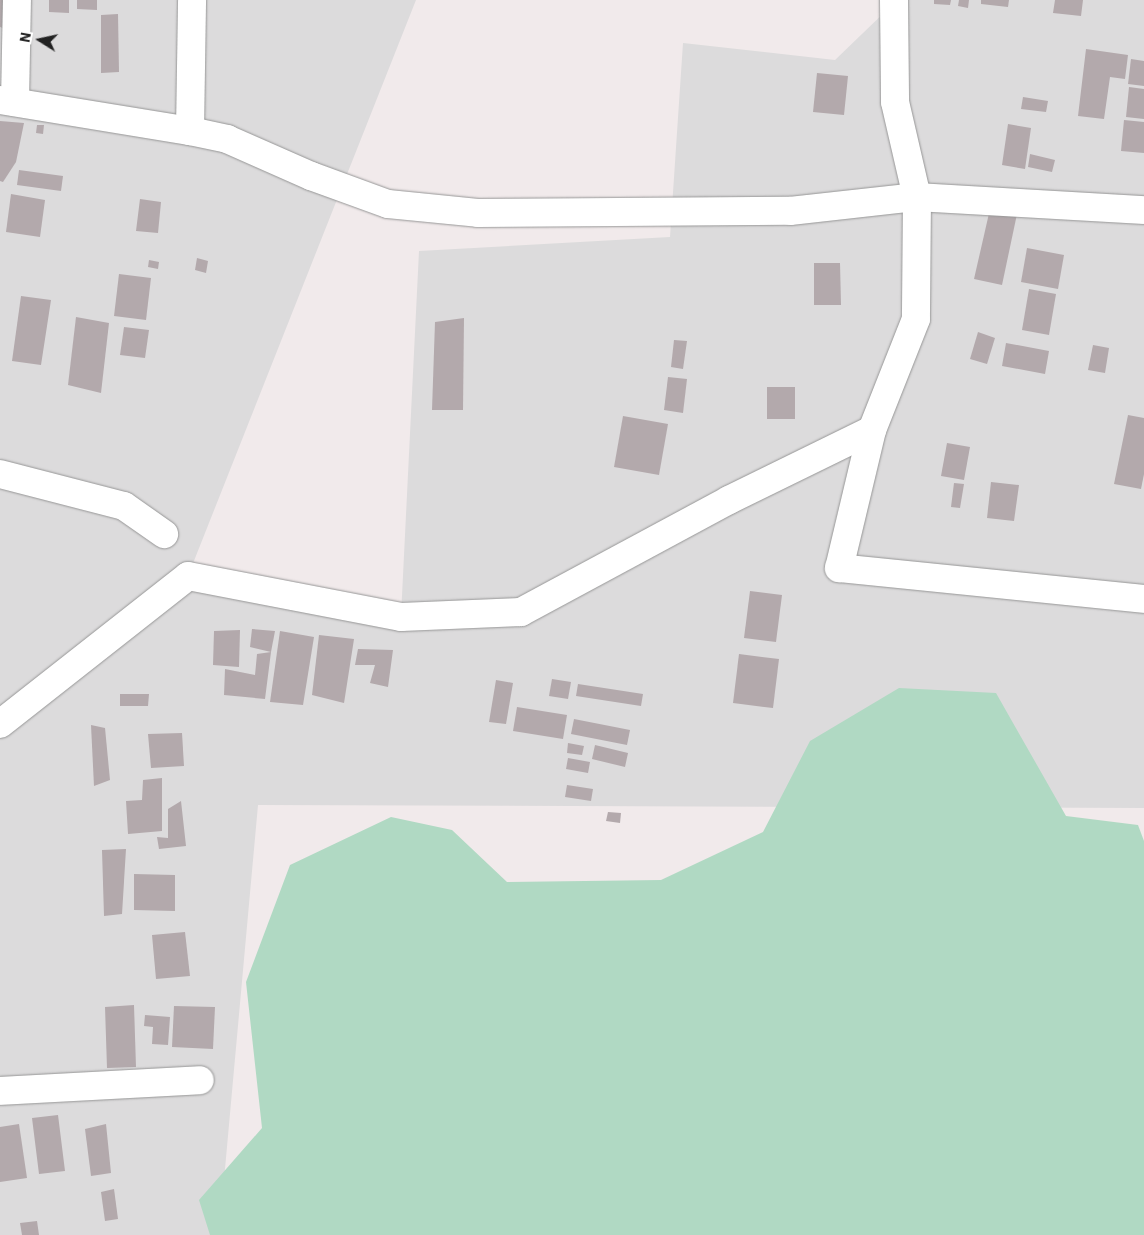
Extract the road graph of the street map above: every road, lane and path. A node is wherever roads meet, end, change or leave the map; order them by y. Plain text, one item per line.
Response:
1 (18, 0) edge
2 (192, 0) edge
3 (894, 0) edge
4 (8, 101) edge
5 (190, 131) junction
6 (917, 197) junction
7 (1144, 210) edge
8 (872, 430) junction
9 (0, 474) edge
10 (164, 534) dead end
11 (1144, 599) edge
12 (0, 724) edge
13 (200, 1080) dead end
14 (0, 1091) edge

1 - 4 street
2 - 5 street
3 - 6 street
4 - 5 street
5 - 6 street
6 - 7 street
6 - 8 street
8 - 11 street
8 - 12 street
9 - 10 street
13 - 14 street

